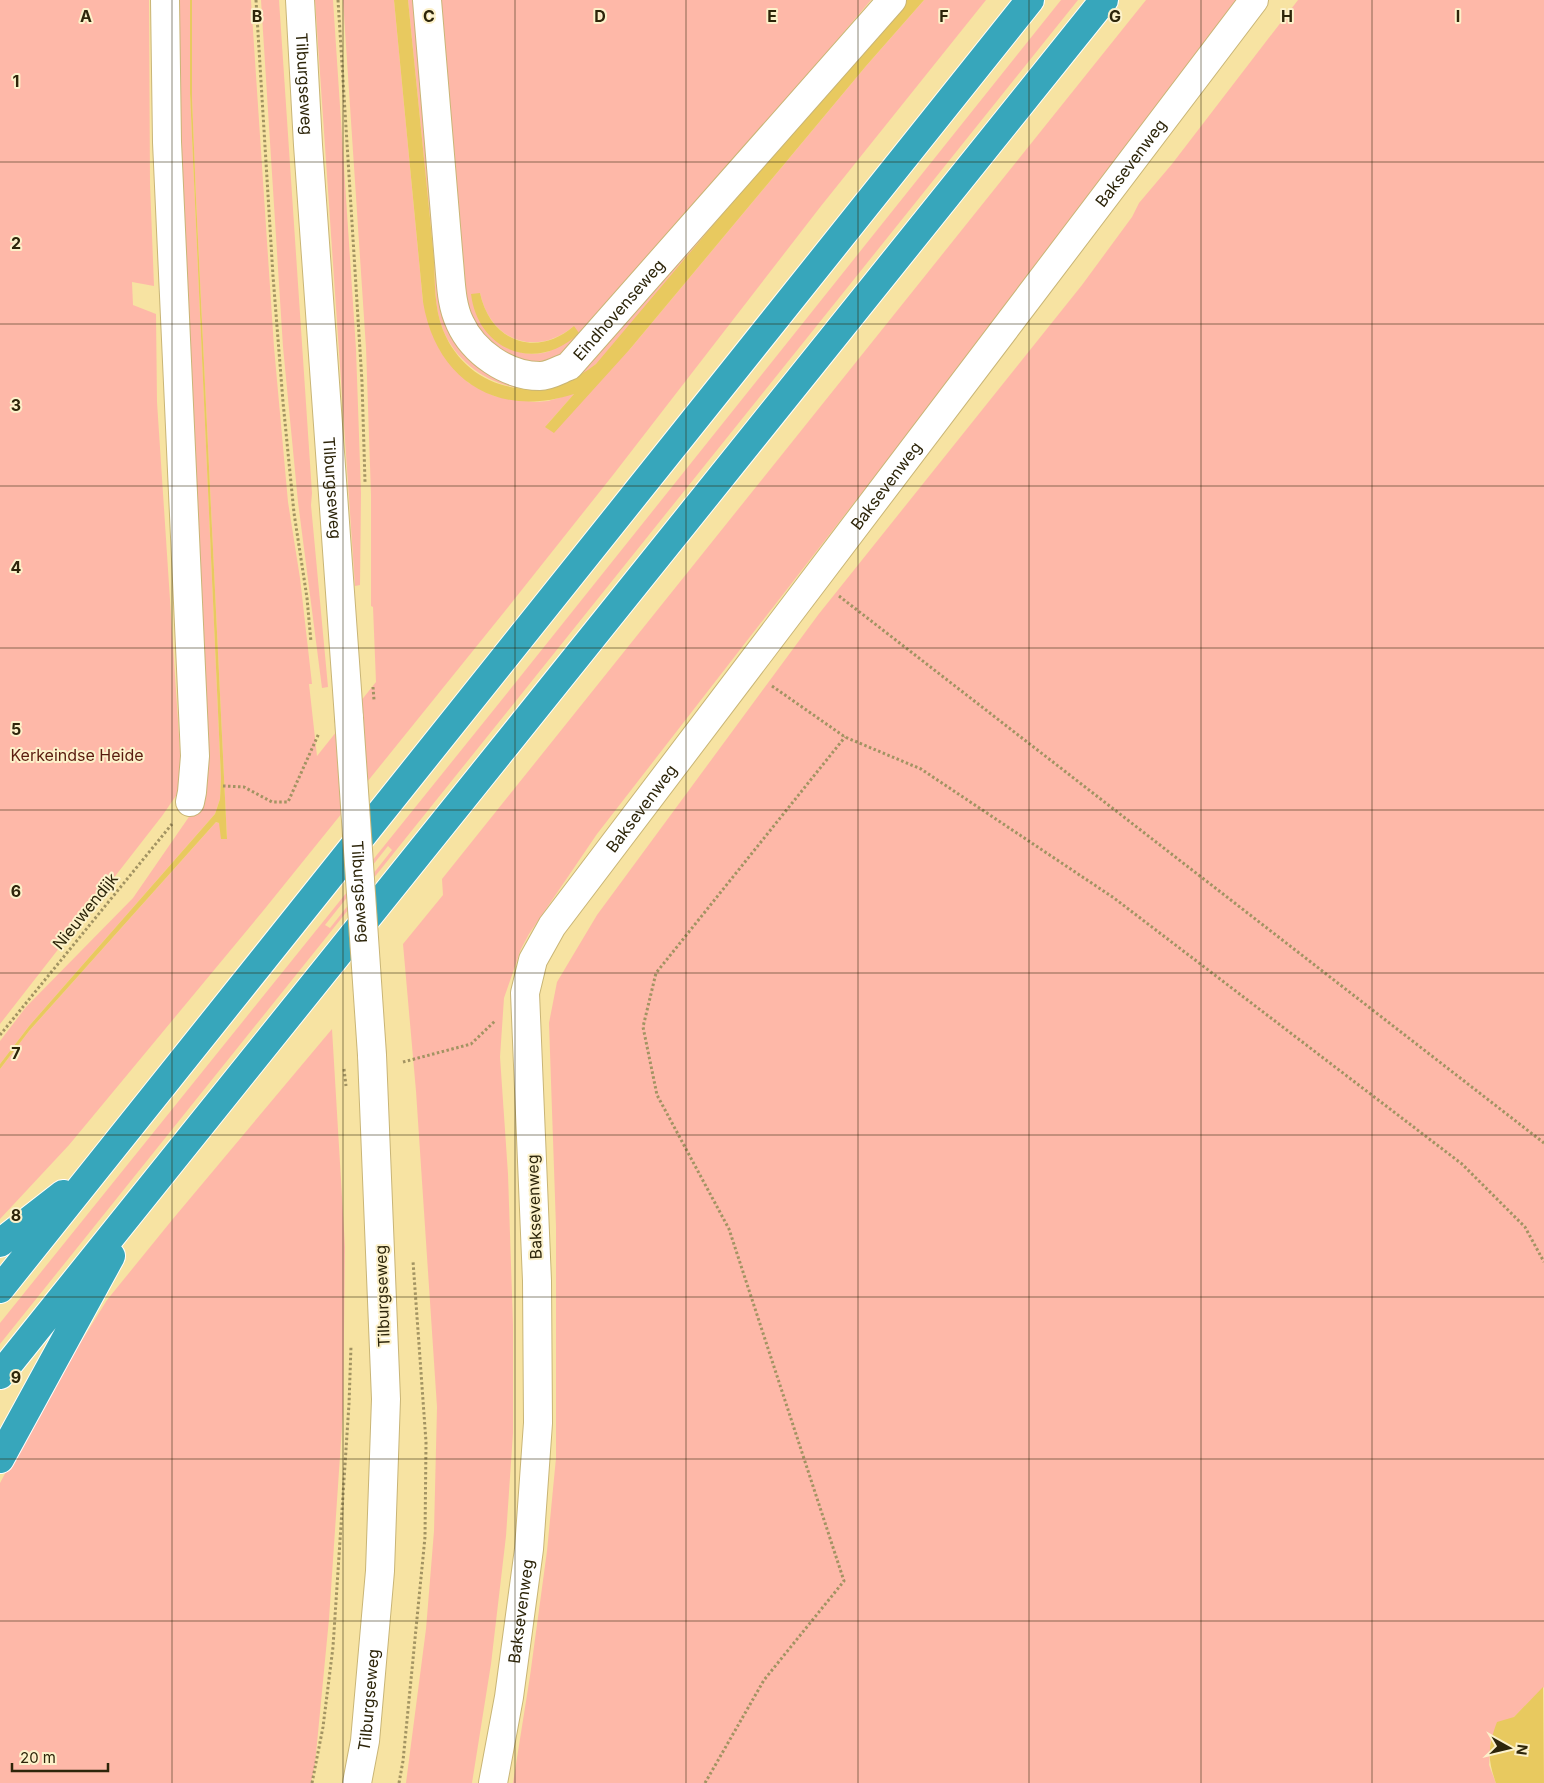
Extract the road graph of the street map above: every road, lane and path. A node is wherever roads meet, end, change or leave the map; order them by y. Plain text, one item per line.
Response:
1 (165, 0) edge
2 (256, 0) edge
3 (300, 0) edge
4 (338, 0) edge
5 (427, 0) edge
6 (892, 0) edge
7 (1030, 0) edge
8 (1104, 0) edge
9 (1254, 0) edge
10 (365, 485) dead end
11 (815, 578) junction
12 (306, 598) dead end
13 (747, 668) junction
14 (319, 733) dead end
15 (845, 737) junction
16 (225, 785) dead end
17 (190, 802) joint
18 (0, 1035) edge
19 (471, 1044) dead end
20 (400, 1062) dead end
21 (346, 1086) dead end
22 (346, 1096) dead end
23 (1544, 1143) edge
24 (98, 1167) junction
25 (145, 1194) junction
26 (0, 1243) edge
27 (1544, 1262) edge
28 (0, 1289) edge
29 (351, 1342) dead end
30 (0, 1374) edge
31 (0, 1459) edge
32 (312, 1783) edge
33 (357, 1783) edge
34 (493, 1783) edge
35 (705, 1783) edge

1 - 17 street
2 - 12 path
3 - 33 street, Tilburgseweg, bridge
4 - 10 path
5 - 6 street, Eindhovenseweg
7 - 24 highway
8 - 25 highway
9 - 11 street, Baksevenweg
11 - 13 street, Baksevenweg
11 - 23 path
13 - 15 path
13 - 34 street, Baksevenweg
14 - 16 path
15 - 27 path
15 - 35 path
17 - 18 path, Nieuwendijk
19 - 20 path
21 - 22 path
24 - 26 highway
24 - 28 highway
25 - 30 highway
25 - 31 highway
29 - 32 path, Tilburgseweg

